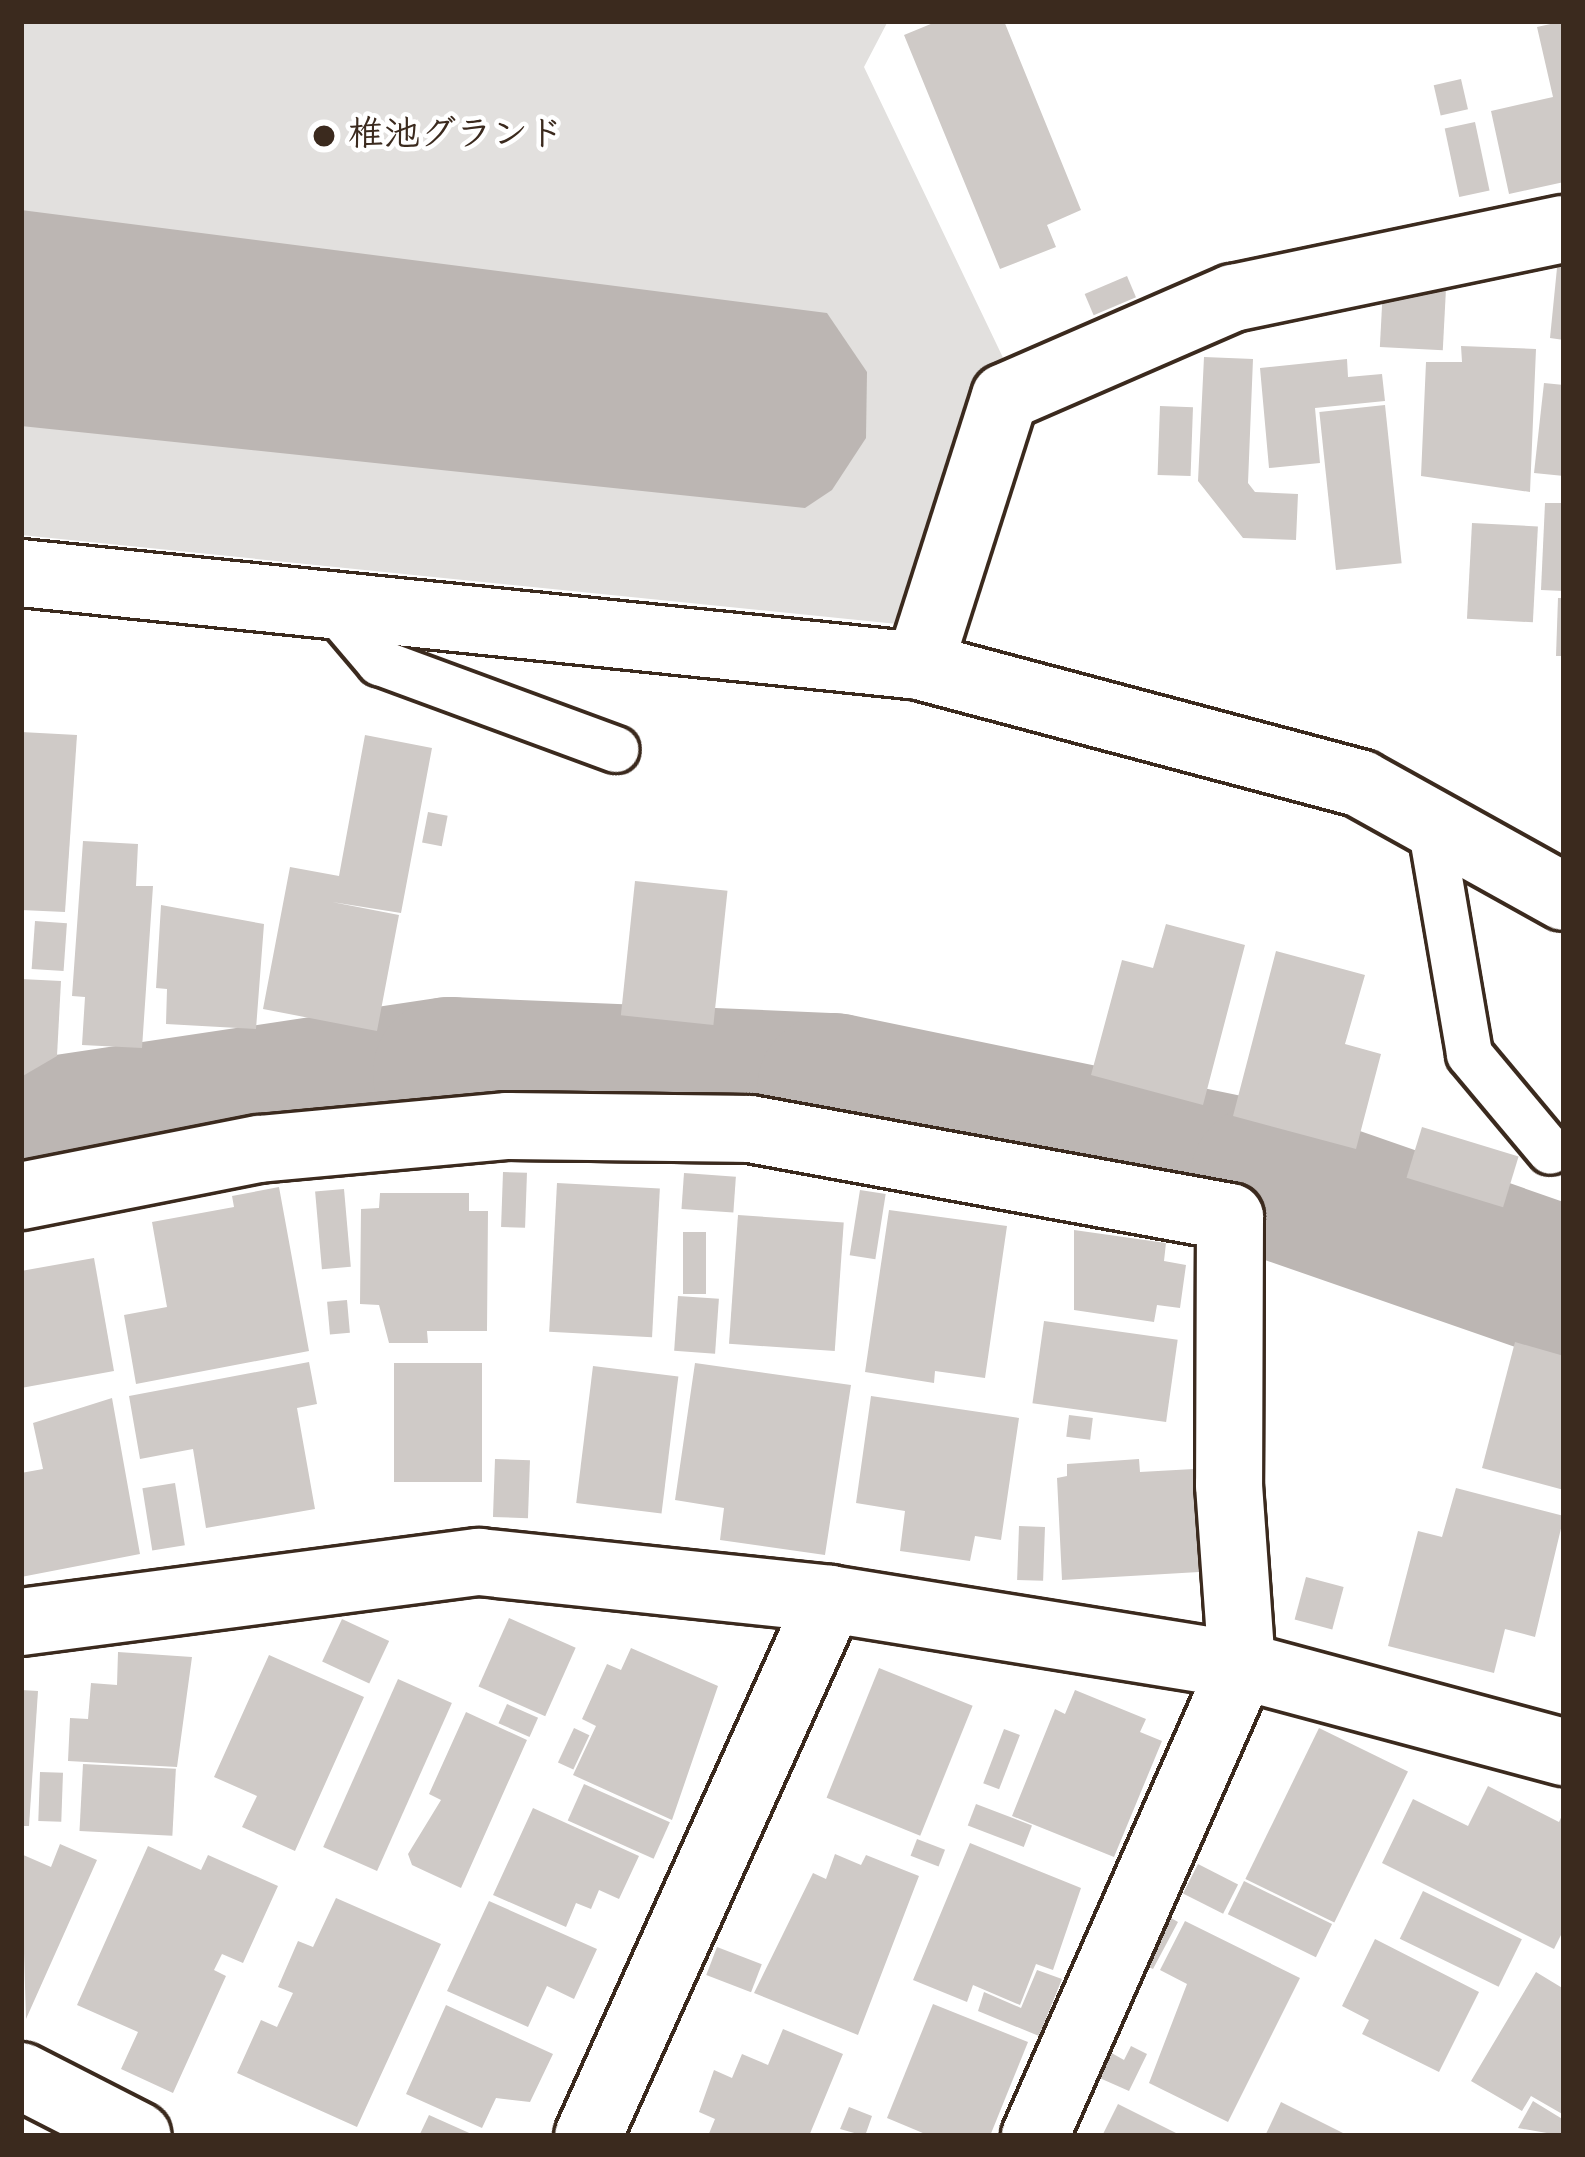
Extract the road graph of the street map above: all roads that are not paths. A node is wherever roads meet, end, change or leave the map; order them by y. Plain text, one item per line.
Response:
1 (1564, 229) edge
2 (21, 573) edge
3 (334, 609) junction
4 (920, 666) junction
5 (616, 749) dead end
6 (1430, 824) junction
7 (1564, 897) edge
8 (1550, 1151) dead end
9 (21, 1196) edge
10 (830, 1599) junction
11 (21, 1622) edge
12 (1242, 1666) junction
13 (1564, 1752) edge
14 (21, 2076) edge
15 (138, 2136) edge
16 (588, 2136) edge
17 (1035, 2136) edge

1 - 4 street
2 - 3 street
3 - 4 street
3 - 5 lane
4 - 6 street
6 - 7 street
6 - 8 lane
9 - 12 street
10 - 11 street
10 - 12 street
10 - 16 street
12 - 13 street
12 - 17 street
14 - 15 street

